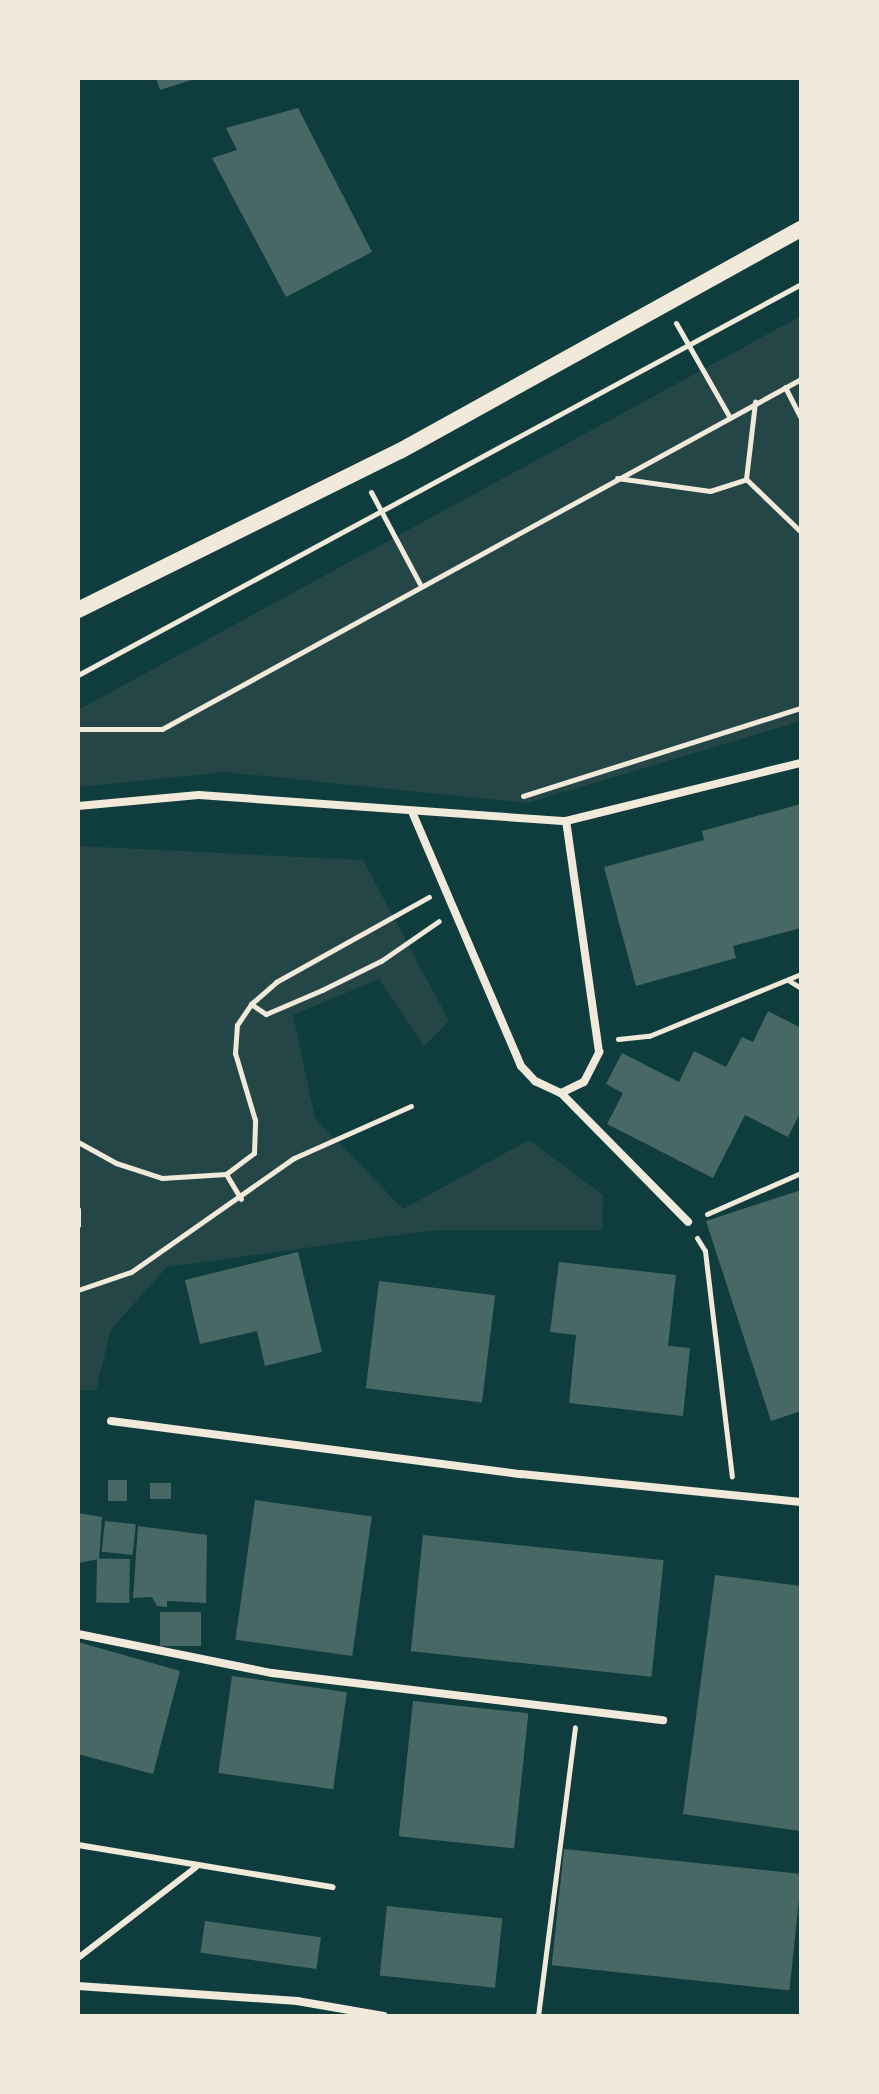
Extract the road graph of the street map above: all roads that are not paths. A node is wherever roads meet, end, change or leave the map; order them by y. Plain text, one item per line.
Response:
1 (801, 229) edge
2 (78, 610) edge
3 (801, 763) edge
4 (78, 806) edge
5 (413, 814) junction
6 (566, 821) junction
7 (561, 1093) junction
8 (688, 1222) road end
9 (111, 1421) dead end
10 (801, 1502) edge
11 (78, 1634) edge
12 (663, 1720) dead end
13 (78, 1845) edge
14 (196, 1867) junction
15 (333, 1887) dead end
16 (78, 1958) edge
17 (78, 1986) edge
18 (384, 2016) edge

1 - 2 main road
3 - 6 street
4 - 5 street
5 - 6 street
5 - 7 street
6 - 7 street
7 - 8 street
9 - 10 street
11 - 12 street
13 - 14 lane
14 - 15 lane
14 - 16 lane
17 - 18 street

